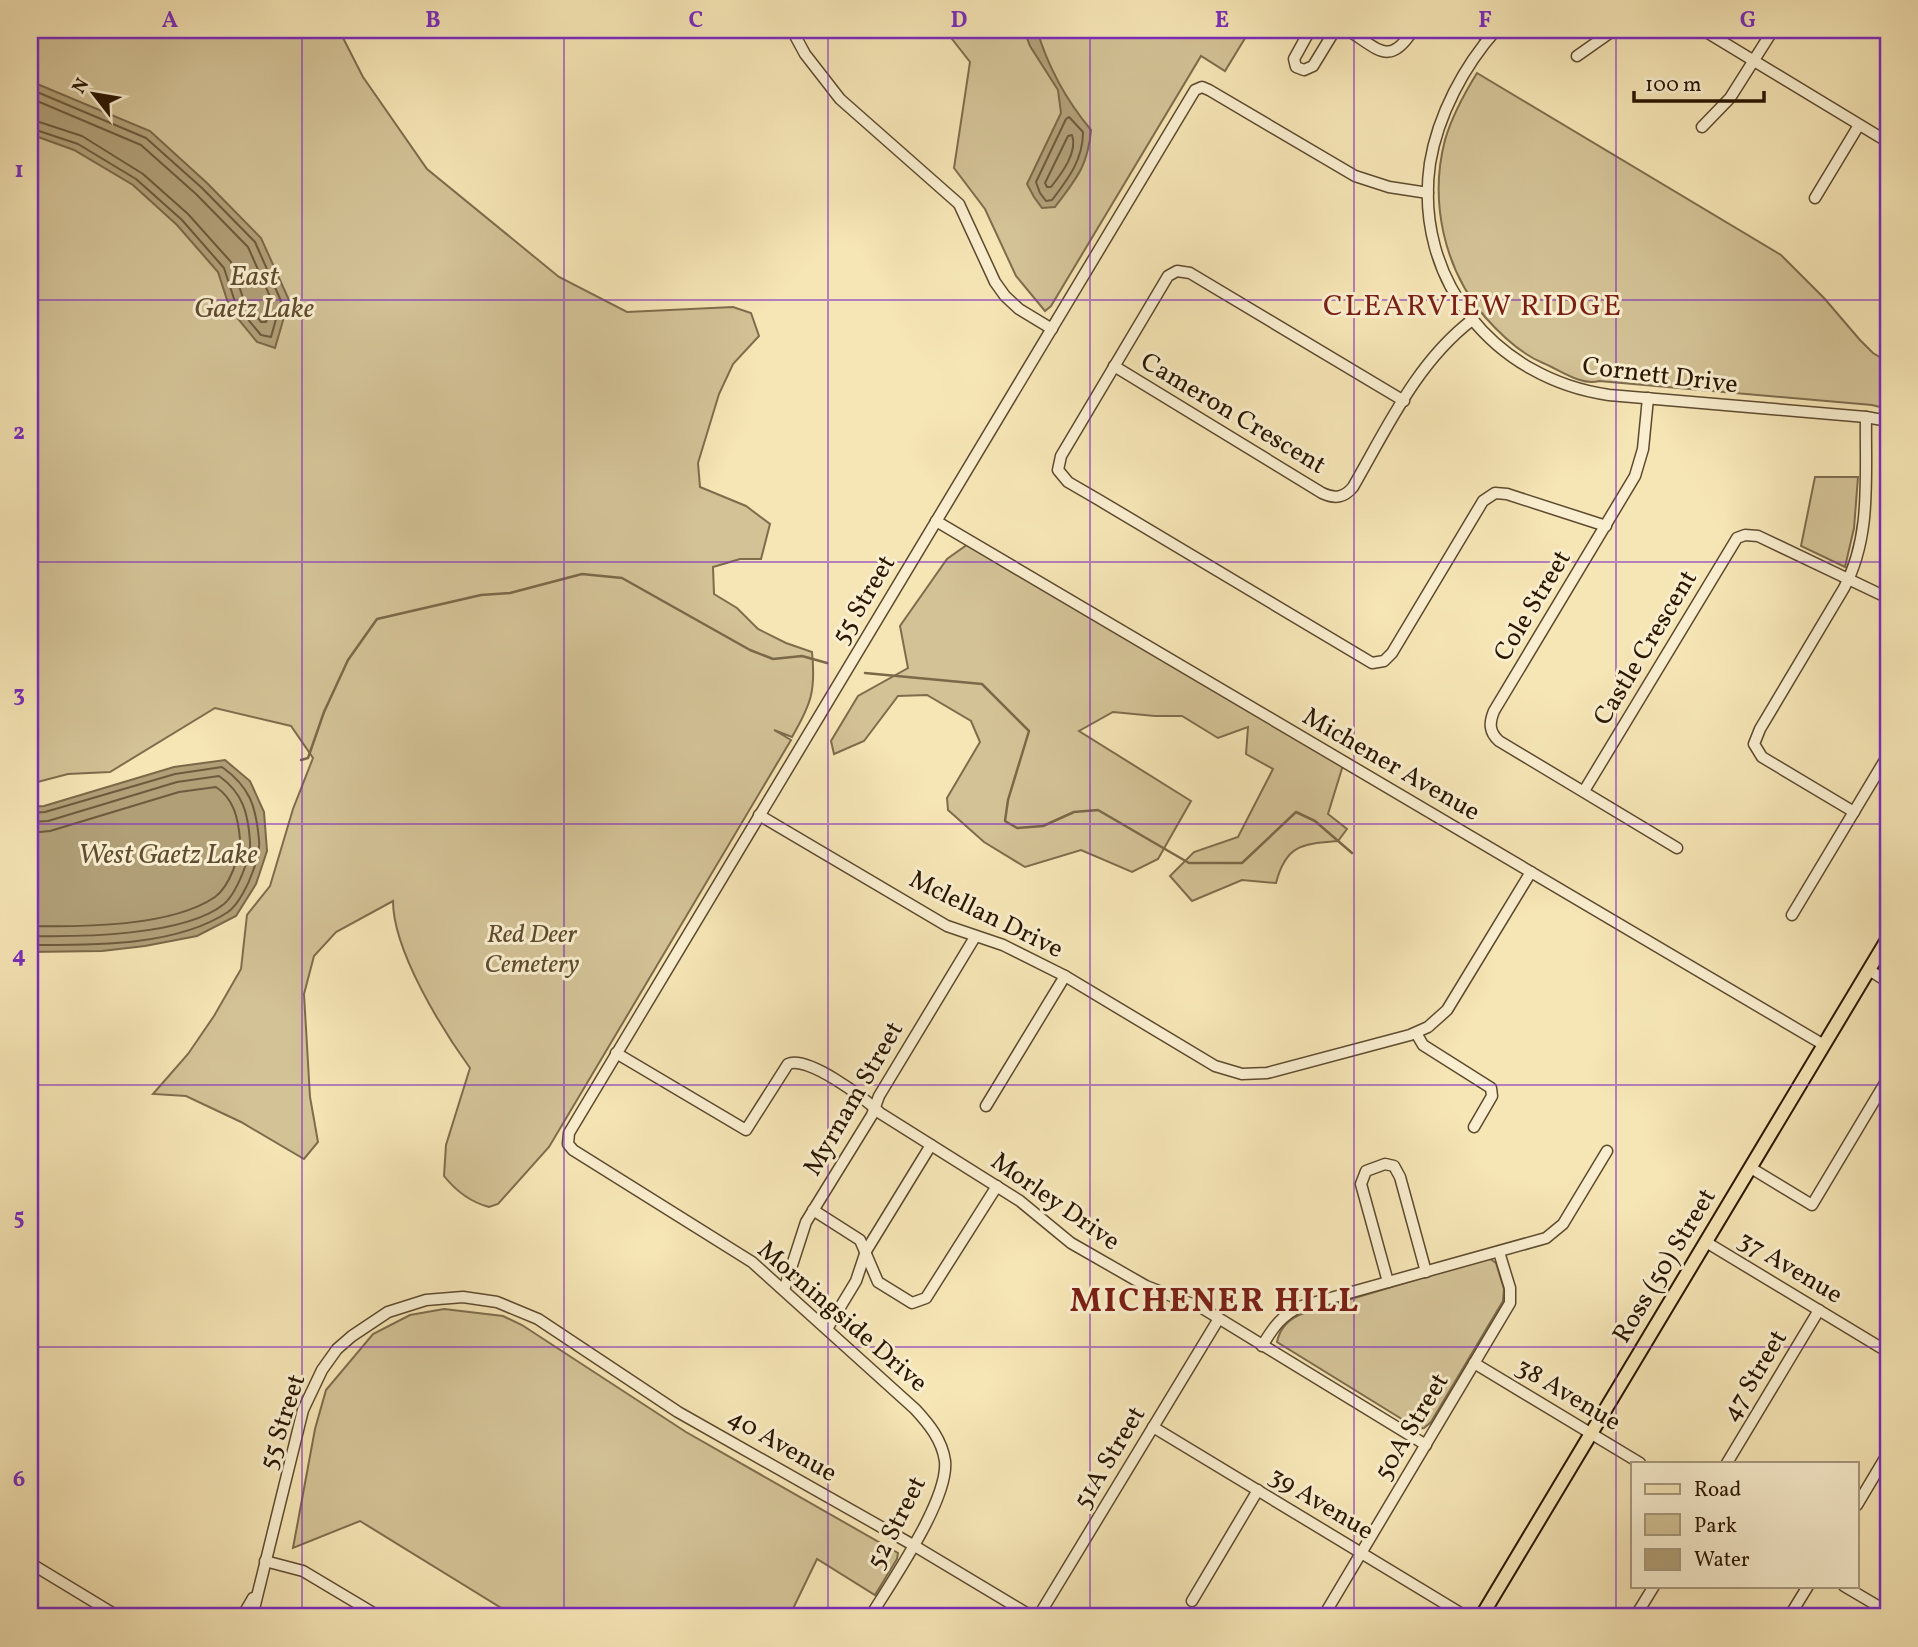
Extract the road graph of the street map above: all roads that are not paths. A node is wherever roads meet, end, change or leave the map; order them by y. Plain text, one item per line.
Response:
1 (792, 30) edge
2 (1310, 30) edge
3 (1335, 30) edge
4 (1347, 30) edge
5 (1413, 30) edge
6 (1476, 30) edge
7 (1614, 30) edge
8 (1703, 30) edge
9 (1773, 30) edge
10 (1492, 34) edge
11 (1577, 56) dead end
12 (1753, 61) junction
13 (1859, 125) junction
14 (1702, 127) dead end
15 (1888, 142) edge
16 (1428, 192) junction
17 (1815, 198) dead end
18 (1472, 320) junction
19 (1052, 329) junction
20 (1114, 366) junction
21 (1648, 398) junction
22 (1404, 401) junction
23 (1866, 417) junction
24 (1888, 421) edge
25 (936, 521) junction
26 (1606, 526) junction
27 (1849, 579) junction
28 (1888, 598) edge
29 (1888, 755) edge
30 (1584, 791) junction
31 (1854, 812) junction
32 (759, 815) junction
33 (1677, 848) dead end
34 (1531, 872) junction
35 (1792, 915) dead end
36 (975, 937) junction
37 (1888, 939) edge
38 (1869, 970) junction
39 (1065, 976) junction
40 (1888, 982) edge
41 (1416, 1033) junction
42 (1824, 1045) junction
43 (616, 1053) junction
44 (1888, 1078) edge
45 (986, 1106) dead end
46 (874, 1107) junction
47 (1474, 1127) dead end
48 (568, 1140) joint
49 (931, 1145) junction
50 (1607, 1151) dead end
51 (1751, 1168) junction
52 (997, 1186) junction
53 (813, 1210) junction
54 (1706, 1242) junction
55 (866, 1251) junction
56 (1499, 1252) junction
57 (1426, 1272) junction
58 (1388, 1282) junction
59 (784, 1290) junction
60 (513, 1307) joint
61 (1819, 1310) junction
62 (1219, 1320) junction
63 (827, 1329) junction
64 (1262, 1346) junction
65 (1888, 1352) edge
66 (1474, 1363) junction
67 (1153, 1427) junction
68 (1591, 1434) junction
69 (940, 1444) joint
70 (1426, 1445) junction
71 (1888, 1453) edge
72 (1638, 1462) edge
73 (1728, 1462) edge
74 (1258, 1490) junction
75 (1858, 1503) edge
76 (913, 1545) junction
77 (1362, 1553) junction
78 (265, 1561) junction
79 (30, 1563) edge
80 (260, 1585) junction
81 (1653, 1588) edge
82 (1807, 1588) edge
83 (1847, 1588) edge
84 (1192, 1601) dead end
85 (1888, 1612) edge
86 (1017, 1613) edge
87 (119, 1617) edge
88 (242, 1617) edge
89 (252, 1617) edge
90 (380, 1617) edge
91 (870, 1617) edge
92 (1032, 1617) edge
93 (1038, 1617) edge
94 (1323, 1617) edge
95 (1467, 1617) edge
96 (1481, 1617) edge
97 (1635, 1617) edge
98 (1789, 1617) edge

1 - 19 street
2 - 3 street
4 - 5 street
6 - 10 street
7 - 11 street
8 - 12 street
9 - 12 street
10 - 16 street, Cornett Drive
12 - 13 street
12 - 14 street
13 - 15 street
13 - 17 street
16 - 18 street, Cornett Drive
16 - 19 street, 55 Street
18 - 21 street, Cornett Drive
18 - 22 street
19 - 25 street, 55 Street
20 - 22 street, Cameron Crescent
20 - 22 street, Cameron Crescent
20 - 26 street, Cameron Crescent
21 - 23 street, Cornett Drive
21 - 26 street, Cole Street
23 - 24 street, Cornett Drive
23 - 27 street
25 - 32 street, 55 Street
25 - 34 street, Michener Avenue
26 - 30 street, Cole Street
27 - 28 street
27 - 30 street, Castle Crescent
27 - 31 street
29 - 31 street
30 - 33 street
31 - 35 street
32 - 36 street, Mclellan Drive
32 - 43 street, 55 Street
34 - 41 street
34 - 42 street, Michener Avenue
36 - 39 street, Mclellan Drive
36 - 46 street, Myrnam Street
37 - 38 main road, Ross (50) Street
38 - 40 street
38 - 42 main road, Ross (50) Street
39 - 41 street
39 - 45 street, Mclellan Drive
41 - 47 street
42 - 51 main road, Ross (50) Street
43 - 46 street, Morley Drive
43 - 48 street, 55 Street
44 - 51 street
46 - 49 street, Morley Drive
46 - 53 street, Myrnam Street
48 - 59 street, Morningside Drive
49 - 52 street, Morley Drive
49 - 55 street
50 - 56 street
51 - 54 main road, Ross (50) Street
52 - 55 street
52 - 62 street, Morley Drive
53 - 55 street
53 - 59 street, Myrnam Street
54 - 61 street, 37 Avenue
54 - 68 main road, Ross (50) Street
55 - 63 street
56 - 57 street
56 - 66 street, 50A Street
57 - 58 street
57 - 58 street
58 - 64 street
59 - 63 street, Morningside Drive
60 - 76 street, 40 Avenue
60 - 78 street, 55 Street
61 - 65 street, 37 Avenue
61 - 73 street, 47 Street
62 - 64 street, Morley Drive
62 - 67 street, 51A Street
63 - 69 street, Morningside Drive
64 - 70 street, Morley Drive
66 - 68 street, 38 Avenue
66 - 70 street, 50A Street
67 - 74 street, 39 Avenue
67 - 93 street, 51A Street
68 - 72 street, 38 Avenue
68 - 96 main road, Ross (50) Street
69 - 76 street, 52 Street
70 - 77 street, 50A Street
71 - 75 street
74 - 77 street, 39 Avenue
74 - 84 street
76 - 86 street, 40 Avenue
76 - 91 street, 52 Street
77 - 94 street, 50A Street
77 - 95 street, 39 Avenue
78 - 80 street, 55 Street
78 - 90 street
79 - 87 street
80 - 88 street
80 - 89 street, 55 Street
81 - 97 street
82 - 98 street
83 - 85 street
86 - 92 street, 40 Avenue

